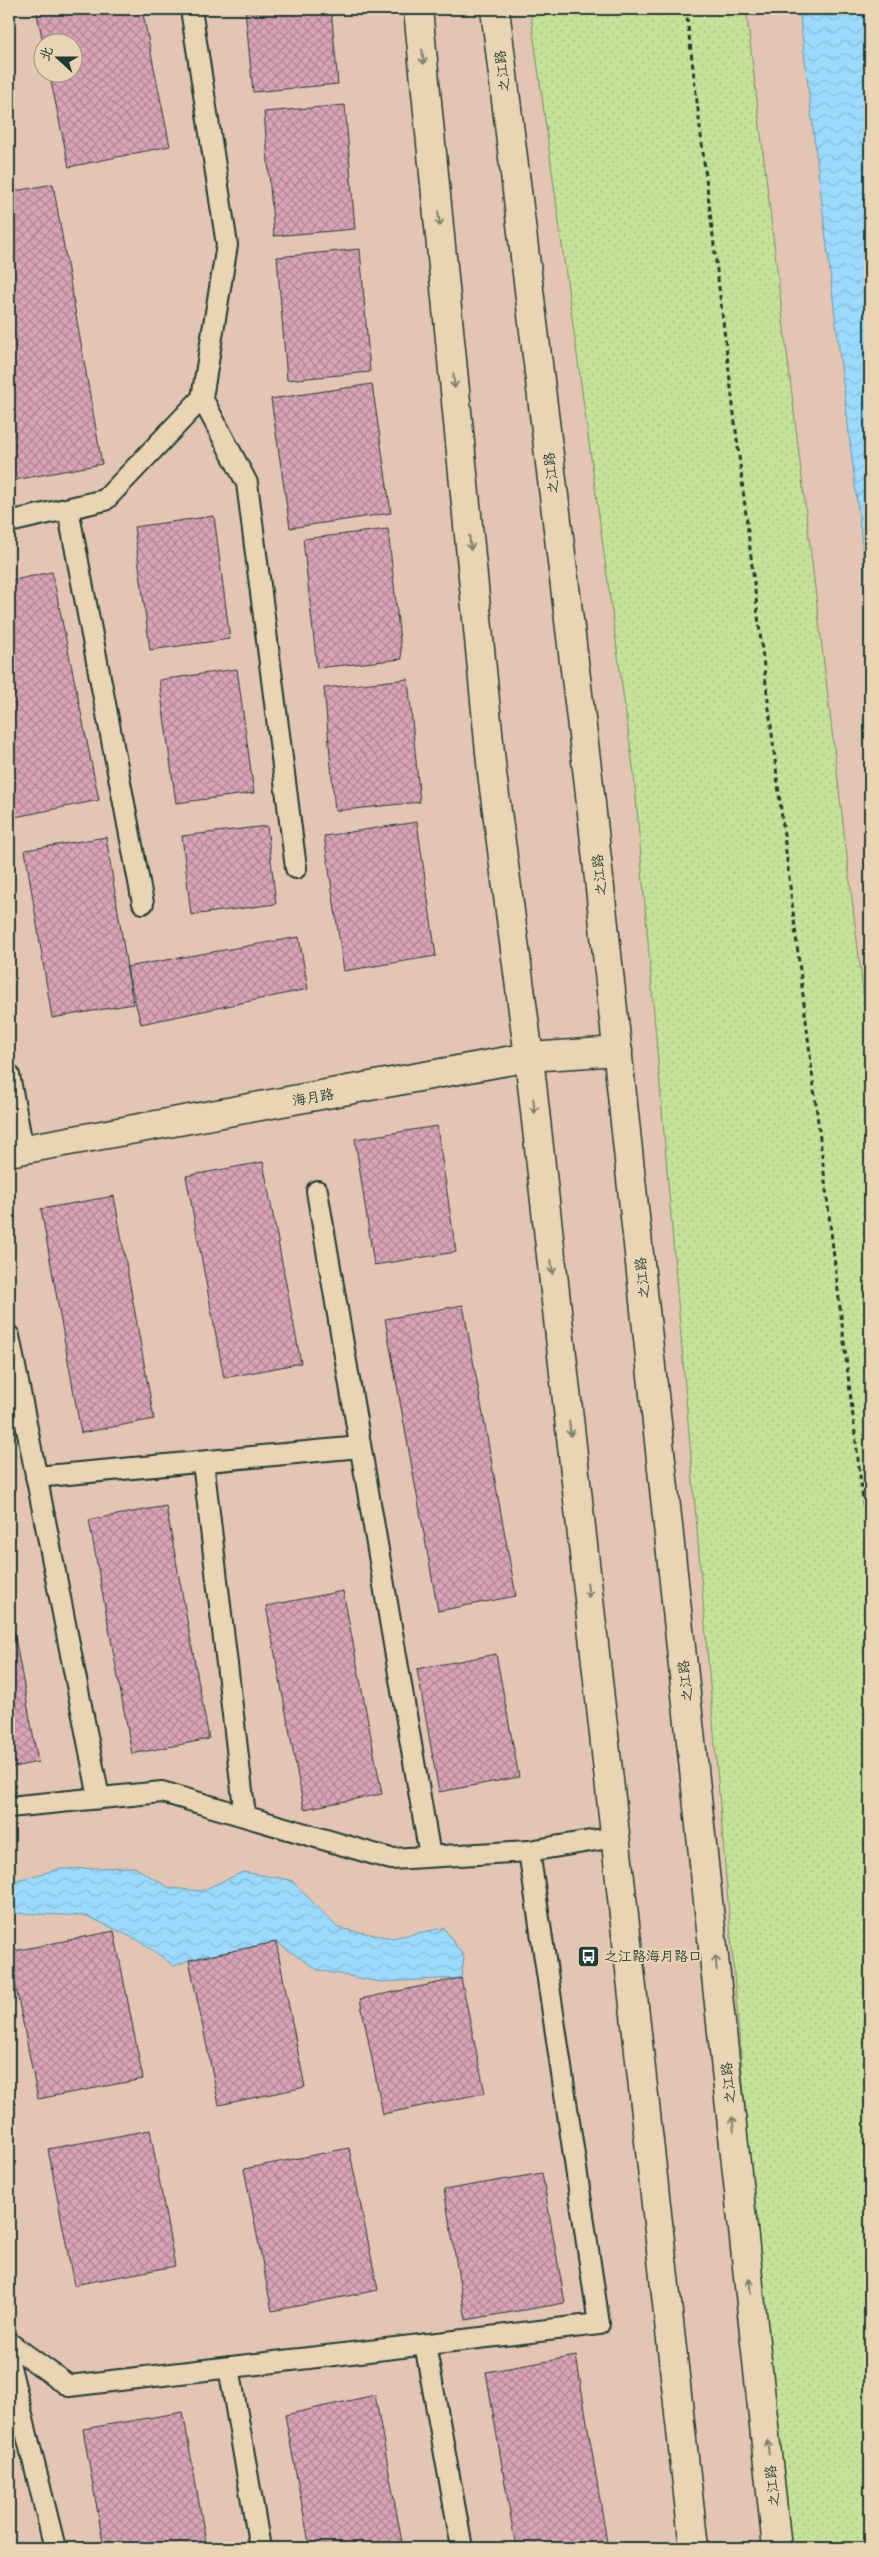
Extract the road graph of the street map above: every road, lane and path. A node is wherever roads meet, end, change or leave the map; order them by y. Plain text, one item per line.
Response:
1 (191, 9) edge
2 (418, 9) edge
3 (495, 9) edge
4 (686, 9) edge
5 (202, 398) junction
6 (68, 509) junction
7 (9, 522) edge
8 (296, 868) dead end
9 (143, 903) dead end
10 (618, 1052) junction
11 (528, 1057) junction
12 (9, 1075) edge
13 (16, 1151) edge
14 (317, 1191) dead end
15 (9, 1336) edge
16 (360, 1447) junction
17 (203, 1462) junction
18 (36, 1477) junction
19 (870, 1560) edge
20 (99, 1798) junction
21 (9, 1807) edge
22 (245, 1816) junction
23 (615, 1837) junction
24 (529, 1851) junction
25 (430, 1856) junction
26 (9, 2343) edge
27 (425, 2344) junction
28 (9, 2363) edge
29 (229, 2367) junction
30 (55, 2548) edge
31 (260, 2548) edge
32 (462, 2548) edge
33 (694, 2548) edge
34 (777, 2548) edge

1 - 5 lane
2 -> 11 main road
3 - 10 main road, 之江路
4 - 19 path
5 - 6 lane
5 - 8 lane
6 - 7 lane
6 - 9 lane
10 - 11 main road, 海月路
34 -> 10 main road, 之江路
11 - 13 main road, 海月路
11 -> 23 main road
12 - 13 lane
14 - 16 lane
15 - 18 lane
16 - 17 lane
16 - 25 lane
17 - 18 lane
17 - 22 lane
18 - 20 lane
20 - 21 lane
20 - 22 lane
22 - 25 lane
23 - 24 lane
23 - 33 main road
24 - 25 lane
24 - 27 lane
26 - 29 lane
27 - 29 lane
27 - 32 lane
28 - 30 lane
29 - 31 lane

